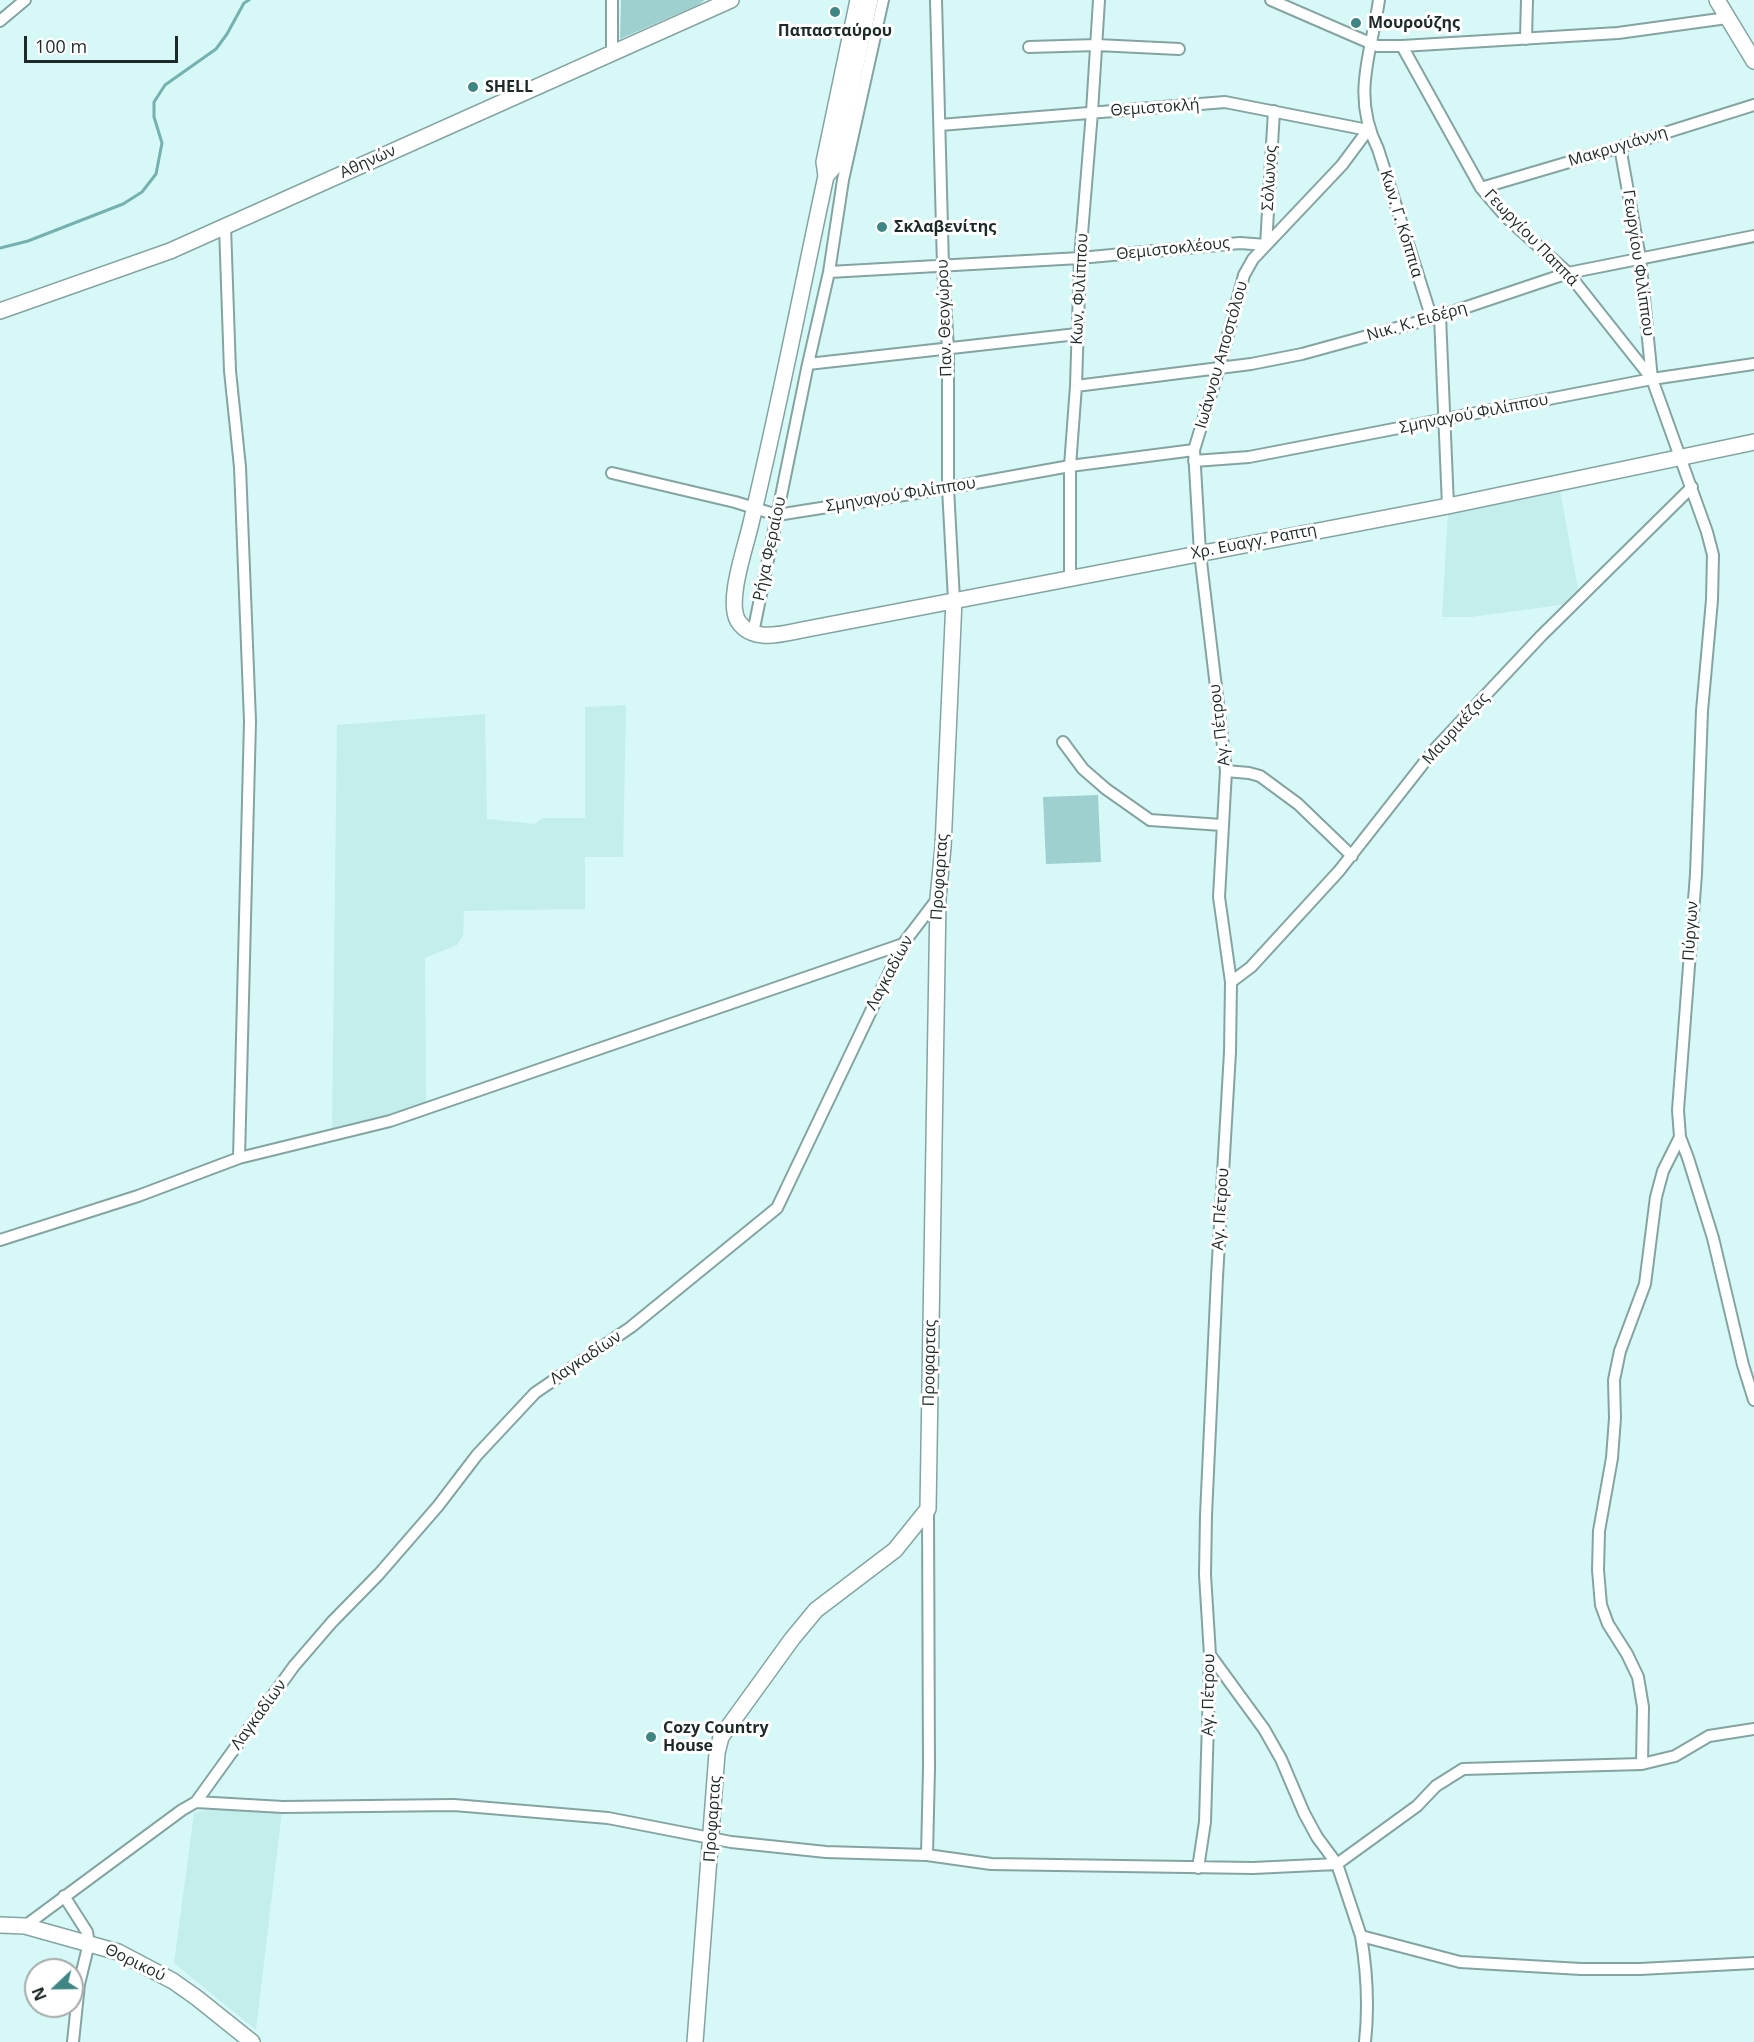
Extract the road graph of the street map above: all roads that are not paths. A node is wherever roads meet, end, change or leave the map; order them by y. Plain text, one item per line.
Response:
1 (25, 0) edge
2 (612, 0) edge
3 (731, 0) edge
4 (858, 0) edge
5 (870, 0) edge
6 (883, 0) edge
7 (936, 0) edge
8 (1099, 0) edge
9 (1271, 0) edge
10 (1379, 0) edge
11 (1527, 0) edge
12 (1717, 0) edge
13 (1727, 18) junction
14 (0, 21) edge
15 (1526, 39) junction
16 (1371, 43) junction
17 (1097, 45) junction
18 (1402, 46) junction
19 (1029, 47) dead end
20 (1179, 49) dead end
21 (612, 52) junction
22 (1754, 62) edge
23 (1754, 105) edge
24 (1274, 111) junction
25 (1092, 112) junction
26 (940, 126) junction
27 (1368, 130) junction
28 (1620, 147) junction
29 (826, 176) junction
30 (843, 180) junction
31 (1481, 188) junction
32 (225, 226) junction
33 (1754, 236) edge
34 (1266, 245) junction
35 (1080, 258) junction
36 (1641, 258) junction
37 (943, 266) junction
38 (830, 272) junction
39 (1568, 273) junction
40 (0, 311) edge
41 (1436, 317) junction
42 (1077, 334) junction
43 (948, 350) junction
44 (808, 364) junction
45 (1754, 364) edge
46 (1219, 368) junction
47 (1652, 378) junction
48 (1076, 386) junction
49 (1444, 420) junction
50 (1754, 442) edge
51 (1194, 455) junction
52 (1680, 458) junction
53 (1070, 466) junction
54 (612, 473) dead end
55 (1692, 487) junction
56 (948, 488) junction
57 (1448, 506) junction
58 (755, 507) junction
59 (777, 514) junction
60 (1200, 553) junction
61 (1070, 578) junction
62 (954, 600) junction
63 (753, 633) junction
64 (1063, 742) dead end
65 (1226, 771) junction
66 (1222, 825) junction
67 (1352, 856) junction
68 (938, 898) junction
69 (903, 944) junction
70 (1231, 982) junction
71 (1680, 1137) junction
72 (239, 1158) junction
73 (0, 1240) edge
74 (1754, 1400) edge
75 (928, 1509) junction
76 (1210, 1655) junction
77 (1754, 1729) edge
78 (1642, 1764) junction
79 (196, 1802) junction
80 (711, 1838) junction
81 (927, 1855) junction
82 (1337, 1864) junction
83 (1198, 1868) junction
84 (64, 1896) junction
85 (0, 1925) edge
86 (25, 1926) junction
87 (1361, 1936) junction
88 (89, 1943) junction
89 (1754, 1964) edge
90 (73, 2042) edge
91 (252, 2042) edge
92 (696, 2042) edge
93 (1365, 2042) edge

1 - 14 street
2 - 21 street
3 - 21 street, Αθηνών
4 - 29 street, Ρήγα Φεραίου
5 - 29 street, Ρήγα Φεραίου
6 - 30 street, Ρήγα Φεραίου
7 - 26 street, Παν. Θεογώρου
8 - 17 street, Κων. Φιλίππου
9 - 16 street
10 - 16 street, Κων. Γ. Κόππια
11 - 15 street
12 - 13 street
13 - 15 street
13 - 22 street
15 - 18 street
16 - 18 street
16 - 27 street, Κων. Γ. Κόππια
17 - 19 street
17 - 20 street
17 - 25 street, Κων. Φιλίππου
18 - 31 street, Γεωργίου Παππά
21 - 32 street, Αθηνών
23 - 28 street, Μακρυγιάννη
24 - 25 street, Θεμιστοκλή
24 - 27 street, Θεμιστοκλή
24 - 34 street, Σόλωνος
25 - 26 street, Θεμιστοκλή
25 - 35 street, Κων. Φιλίππου
26 - 37 street, Παν. Θεογώρου
27 - 34 street, Ιωάννου Αποστόλου
27 - 41 street, Κων. Γ. Κόππια
28 - 31 street, Μακρυγιάννη
28 - 36 street, Γεωργίου Φιλίππου
29 - 30 street
29 - 58 street, Ρήγα Φεραίου
30 - 38 street, Ρήγα Φεραίου
31 - 39 street, Γεωργίου Παππά
32 - 40 street, Αθηνών
32 - 72 street
33 - 36 street, Νικ. Κ. Ειδέρη
34 - 35 street, Θεμιστοκλέους
34 - 46 street, Ιωάννου Αποστόλου
35 - 37 street, Θεμιστοκλέους
35 - 42 street, Κων. Φιλίππου
36 - 39 street, Νικ. Κ. Ειδέρη
36 - 47 street, Γεωργίου Φιλίππου
37 - 38 street, Θεμιστοκλέους
37 - 43 street, Παν. Θεογώρου
38 - 44 street, Ρήγα Φεραίου
39 - 41 street, Νικ. Κ. Ειδέρη
39 - 47 street, Γεωργίου Παππά
41 - 46 street, Νικ. Κ. Ειδέρη
41 - 49 street, Κων. Γ. Κόππια
42 - 43 street
42 - 48 street, Κων. Φιλίππου
43 - 44 street
43 - 56 street, Παν. Θεογώρου
44 - 59 street, Ρήγα Φεραίου
45 - 47 street, Σμηναγού Φιλίππου
46 - 48 street, Νικ. Κ. Ειδέρη
46 - 51 street, Ιωάννου Αποστόλου
47 - 49 street, Σμηναγού Φιλίππου
47 - 52 street, Γεωργίου Παππά
48 - 53 street, Κων. Φιλίππου
49 - 51 street, Σμηναγού Φιλίππου
49 - 57 street, Κων. Γ. Κόππια
50 - 52 street, Χρ. Ευαγγ. Ραπτη
51 - 53 street, Σμηναγού Φιλίππου
51 - 60 street, Ιωάννου Αποστόλου
52 - 55 street, Πύργων
52 - 57 street, Χρ. Ευαγγ. Ραπτη
53 - 56 street, Σμηναγού Φιλίππου
53 - 61 street, Κων. Φιλίππου
54 - 58 street, Σμηναγού Φιλίππου
55 - 67 street, Μαυρικέζας
55 - 71 street, Πύργων
56 - 59 street, Σμηναγού Φιλίππου
56 - 62 street, Παν. Θεογώρου
57 - 60 street, Χρ. Ευαγγ. Ραπτη
58 - 59 street, Σμηναγού Φιλίππου
58 - 63 street, Ρήγα Φεραίου
59 - 63 street, Ρήγα Φεραίου
60 - 61 street, Χρ. Ευαγγ. Ραπτη
60 - 65 street, Αγ. Πέτρου
61 - 62 street, Χρ. Ευαγγ. Ραπτη
62 - 63 street, Χρ. Ευαγγ. Ραπτη
62 - 68 street, Προφαρτας
64 - 66 street
65 - 66 street, Αγ. Πέτρου
65 - 67 street
66 - 70 street, Αγ. Πέτρου
67 - 70 street, Μαυρικέζας
68 - 69 street, Λαγκαδίων
68 - 75 street, Προφαρτας
69 - 72 street
69 - 79 street, Λαγκαδίων
70 - 76 street, Αγ. Πέτρου
71 - 74 street, Πύργων
71 - 78 street
72 - 73 street
75 - 80 street, Προφαρτας
75 - 81 street
76 - 82 street
76 - 83 street, Αγ. Πέτρου
77 - 78 street
78 - 82 street
79 - 80 street
79 - 84 street
80 - 81 street
80 - 92 street, Προφαρτας
81 - 83 street
82 - 83 street
82 - 87 street
84 - 86 street
84 - 88 street
85 - 86 street, Θορικού
86 - 88 street, Θορικού
87 - 89 street
87 - 93 street
88 - 90 street
88 - 91 street, Θορικού

